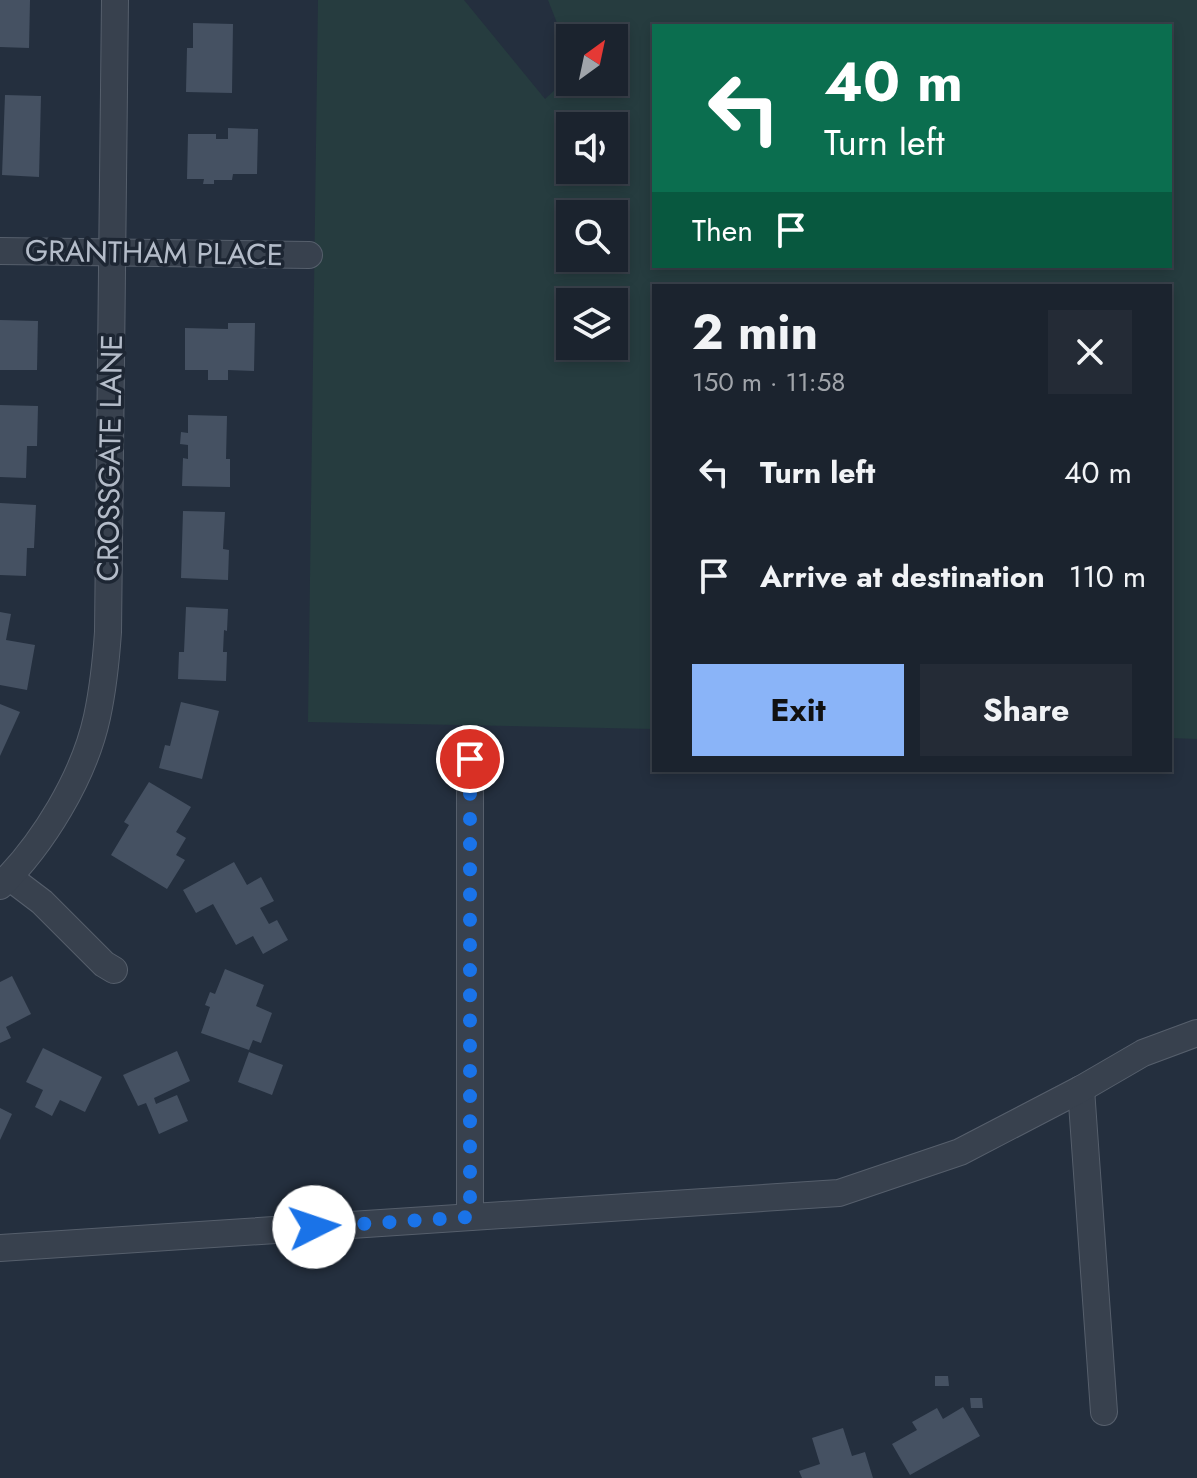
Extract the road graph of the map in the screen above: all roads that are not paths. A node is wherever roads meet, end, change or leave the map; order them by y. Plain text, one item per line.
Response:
1 (115, 0) edge
2 (0, 251) edge
3 (111, 252) junction
4 (309, 255) dead end
5 (470, 759) dead end
6 (4, 882) edge
7 (114, 970) dead end
8 (1197, 1033) edge
9 (1081, 1089) junction
10 (470, 1217) junction
11 (0, 1248) edge
12 (1104, 1412) dead end

1 - 3 street, CROSSGATE LANE
2 - 3 street, GRANTHAM PLACE
3 - 4 street, GRANTHAM PLACE
3 - 6 street, CROSSGATE LANE
5 - 10 street
6 - 7 street
8 - 9 street
9 - 10 street
9 - 12 street
10 - 11 street

